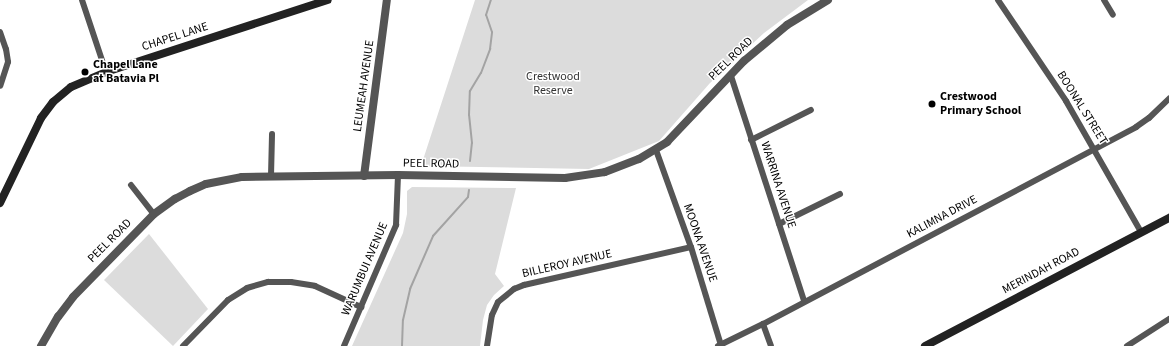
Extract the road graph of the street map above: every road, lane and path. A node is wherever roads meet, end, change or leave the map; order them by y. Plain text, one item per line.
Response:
1 (82, 0) edge
2 (328, 0) edge
3 (387, 0) edge
4 (828, 0) edge
5 (998, 0) edge
6 (1104, 0) edge
7 (1113, 15) dead end
8 (0, 32) edge
9 (106, 72) junction
10 (731, 76) junction
11 (0, 86) edge
12 (1169, 98) edge
13 (811, 110) dead end
14 (272, 134) dead end
15 (751, 140) junction
16 (1095, 148) junction
17 (656, 150) junction
18 (271, 176) junction
19 (364, 176) junction
20 (398, 176) junction
21 (131, 185) dead end
22 (840, 194) dead end
23 (0, 203) edge
24 (154, 214) junction
25 (1169, 218) edge
26 (779, 224) junction
27 (1141, 232) junction
28 (691, 247) junction
29 (804, 301) junction
30 (361, 307) junction
31 (1169, 319) edge
32 (763, 324) junction
33 (720, 345) edge
34 (41, 346) edge
35 (183, 346) edge
36 (344, 346) edge
37 (487, 346) edge
38 (771, 346) edge
39 (925, 346) edge
40 (1127, 346) edge

1 - 9 street
2 - 9 main road, CHAPEL LANE
3 - 19 street, LEUMEAH AVENUE
4 - 10 street, PEEL ROAD
5 - 16 street, BOONAL STREET
6 - 7 street
8 - 11 street
9 - 23 main road, CHAPEL LANE
10 - 15 street, WARRINA AVENUE
10 - 17 street, PEEL ROAD
12 - 16 street, KALIMNA DRIVE
13 - 15 street
14 - 18 street
15 - 26 street, WARRINA AVENUE
16 - 27 street, BOONAL STREET
16 - 29 street, KALIMNA DRIVE
17 - 20 street, PEEL ROAD
17 - 28 street, MOONA AVENUE
18 - 19 street, PEEL ROAD
18 - 24 street, PEEL ROAD
19 - 20 street, PEEL ROAD
20 - 30 street, WARUMBUI AVENUE
21 - 24 street
22 - 26 street
24 - 34 street, PEEL ROAD
25 - 27 main road, MERINDAH ROAD
26 - 29 street, WARRINA AVENUE
27 - 39 main road, MERINDAH ROAD
28 - 33 street, MOONA AVENUE
28 - 37 street, BILLEROY AVENUE
29 - 32 street, KALIMNA DRIVE
30 - 35 street
30 - 36 street, WARUMBUI AVENUE
31 - 40 street
32 - 33 street, KALIMNA DRIVE
32 - 38 street

